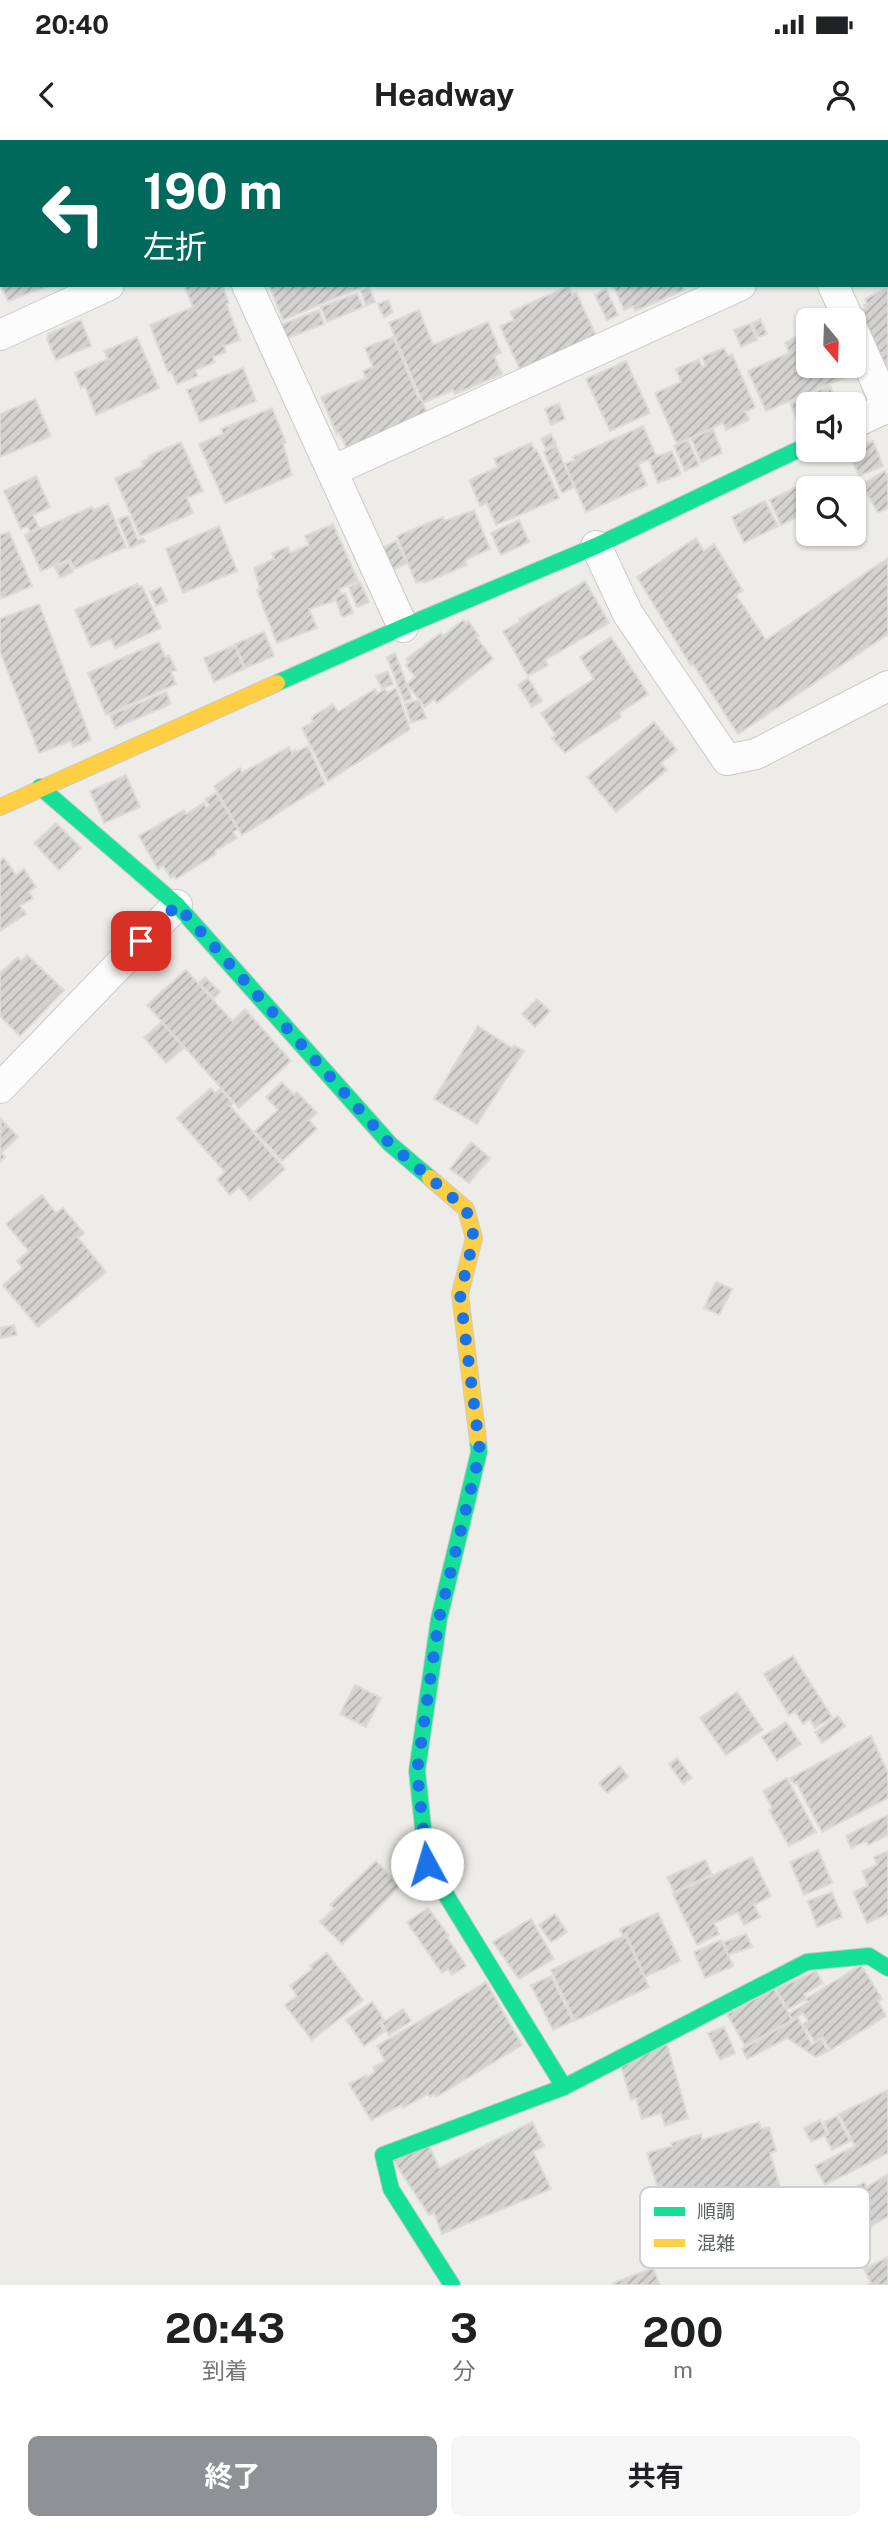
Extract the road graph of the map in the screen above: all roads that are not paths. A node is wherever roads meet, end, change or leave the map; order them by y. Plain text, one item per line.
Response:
1 (105, 287) edge
2 (248, 287) edge
3 (737, 287) edge
4 (834, 287) edge
5 (844, 308) edge
6 (0, 335) edge
7 (866, 358) edge
8 (888, 407) edge
9 (866, 417) edge
10 (796, 451) edge
11 (332, 471) junction
12 (596, 546) junction
13 (403, 627) junction
14 (888, 685) edge
15 (40, 787) junction
16 (2, 799) edge
17 (177, 905) junction
18 (0, 1088) edge
19 (888, 1968) edge
20 (564, 2087) junction
21 (452, 2285) edge

1 - 6 street
2 - 11 street
3 - 11 street
4 - 5 street
7 - 8 street
8 - 9 street
10 - 12 street
11 - 13 street
12 - 13 street
12 - 14 street
13 - 15 street
15 - 16 street
15 - 17 street
17 - 18 street
17 - 20 street
19 - 20 street
20 - 21 street

